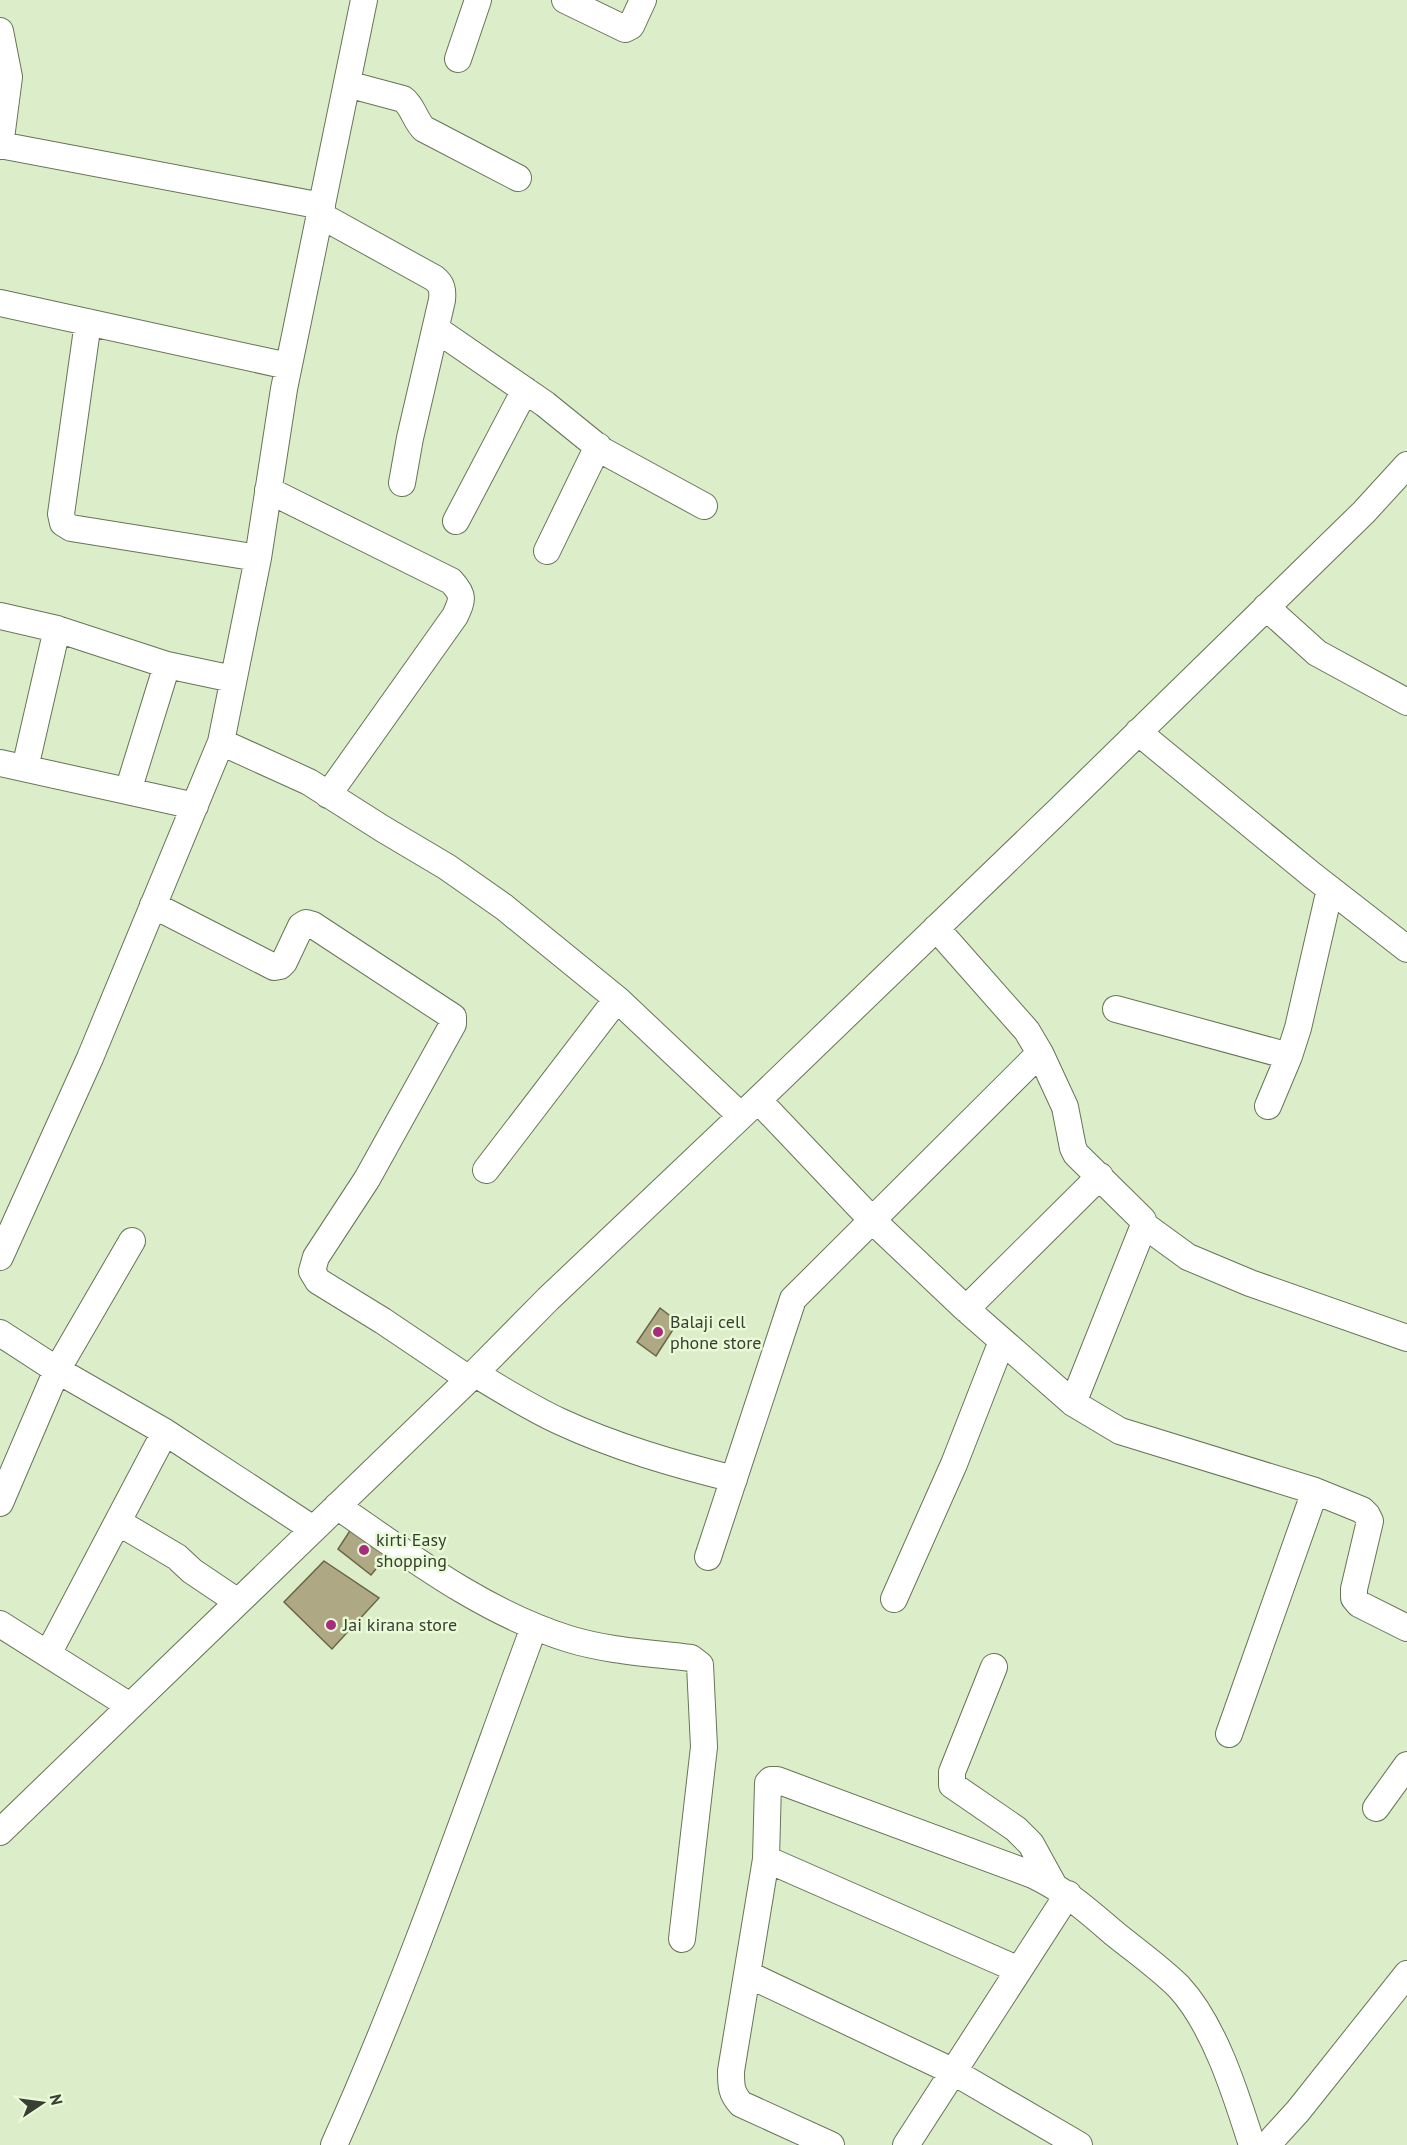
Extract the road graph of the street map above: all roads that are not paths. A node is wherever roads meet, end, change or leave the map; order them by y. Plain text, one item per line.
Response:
1 (364, 0) edge
2 (478, 0) edge
3 (565, 0) edge
4 (643, 0) edge
5 (0, 31) edge
6 (458, 59) dead end
7 (347, 84) junction
8 (0, 146) edge
9 (518, 178) dead end
10 (321, 211) junction
11 (0, 303) edge
12 (88, 322) junction
13 (436, 329) junction
14 (288, 366) junction
15 (525, 390) junction
16 (598, 446) junction
17 (1407, 465) edge
18 (402, 483) dead end
19 (268, 490) junction
20 (704, 506) dead end
21 (456, 521) dead end
22 (547, 551) dead end
23 (258, 558) junction
24 (1266, 607) junction
25 (0, 615) edge
26 (57, 629) junction
27 (167, 665) junction
28 (233, 679) junction
29 (1407, 702) edge
30 (1138, 732) junction
31 (221, 742) junction
32 (0, 763) edge
33 (25, 768) junction
34 (128, 791) junction
35 (328, 795) junction
36 (195, 806) junction
37 (1330, 889) junction
38 (153, 905) junction
39 (936, 928) junction
40 (1405, 946) edge
41 (616, 999) junction
42 (1116, 1009) dead end
43 (1040, 1053) junction
44 (1289, 1056) junction
45 (1268, 1106) dead end
46 (750, 1108) junction
47 (486, 1170) dead end
48 (1100, 1176) junction
49 (873, 1221) junction
50 (1144, 1225) junction
51 (132, 1241) dead end
52 (0, 1257) edge
53 (966, 1309) junction
54 (0, 1333) edge
55 (1407, 1338) edge
56 (1002, 1341) junction
57 (57, 1370) junction
58 (472, 1376) junction
59 (1074, 1403) junction
60 (165, 1432) junction
61 (734, 1479) junction
62 (1315, 1491) junction
63 (0, 1503) edge
64 (337, 1506) junction
65 (118, 1522) junction
66 (313, 1530) junction
67 (708, 1557) dead end
68 (894, 1599) dead end
69 (238, 1602) junction
70 (0, 1624) edge
71 (534, 1627) junction
72 (1407, 1628) edge
73 (48, 1654) junction
74 (994, 1667) dead end
75 (130, 1706) junction
76 (1229, 1734) dead end
77 (1407, 1765) edge
78 (1376, 1808) dead end
79 (0, 1832) edge
80 (766, 1859) junction
81 (1060, 1889) junction
82 (682, 1940) dead end
83 (1019, 1970) junction
84 (747, 1974) junction
85 (1407, 1974) edge
86 (952, 2071) junction
87 (334, 2145) edge
88 (831, 2145) edge
89 (906, 2145) edge
90 (1079, 2145) edge
91 (1252, 2145) edge
92 (1267, 2145) edge

1 - 7 street
2 - 6 street
3 - 4 street
5 - 8 street
7 - 9 street
7 - 10 street
8 - 10 street
10 - 13 street
10 - 14 street
11 - 12 street
12 - 14 street
12 - 23 street
13 - 15 street
13 - 18 street
14 - 19 street
15 - 16 street
15 - 21 street
16 - 20 street
16 - 22 street
17 - 24 street
19 - 23 street
19 - 35 street
23 - 28 street
24 - 29 street
24 - 30 street
25 - 26 street
26 - 27 street
26 - 33 street
27 - 28 street
27 - 34 street
28 - 31 street
30 - 37 street
30 - 39 street
31 - 35 street
31 - 36 street
32 - 33 street
33 - 34 street
34 - 36 street
35 - 41 street
36 - 38 street
37 - 40 street
37 - 44 street
38 - 52 street
38 - 58 street
39 - 43 street
39 - 46 street
41 - 46 street
41 - 47 street
42 - 44 street
43 - 48 street
43 - 49 street
44 - 45 street
46 - 49 street
46 - 58 street
48 - 50 street
48 - 53 street
49 - 53 street
49 - 61 street
50 - 55 street
50 - 59 street
51 - 57 street
53 - 56 street
54 - 57 street
56 - 59 street
56 - 68 street
57 - 60 street
57 - 63 street
58 - 61 street
58 - 64 street
59 - 62 street
60 - 65 street
60 - 66 street
61 - 67 street
62 - 72 street
62 - 76 street
64 - 66 street
64 - 71 street
65 - 69 street
65 - 73 street
66 - 69 street
69 - 75 street
70 - 73 street
71 - 82 street
71 - 87 street
73 - 75 street
74 - 81 street
75 - 79 street
77 - 78 street
80 - 81 street
80 - 83 street
80 - 84 street
81 - 83 street
81 - 91 street
83 - 86 street
84 - 86 street
84 - 88 street
85 - 92 street
86 - 89 street
86 - 90 street

